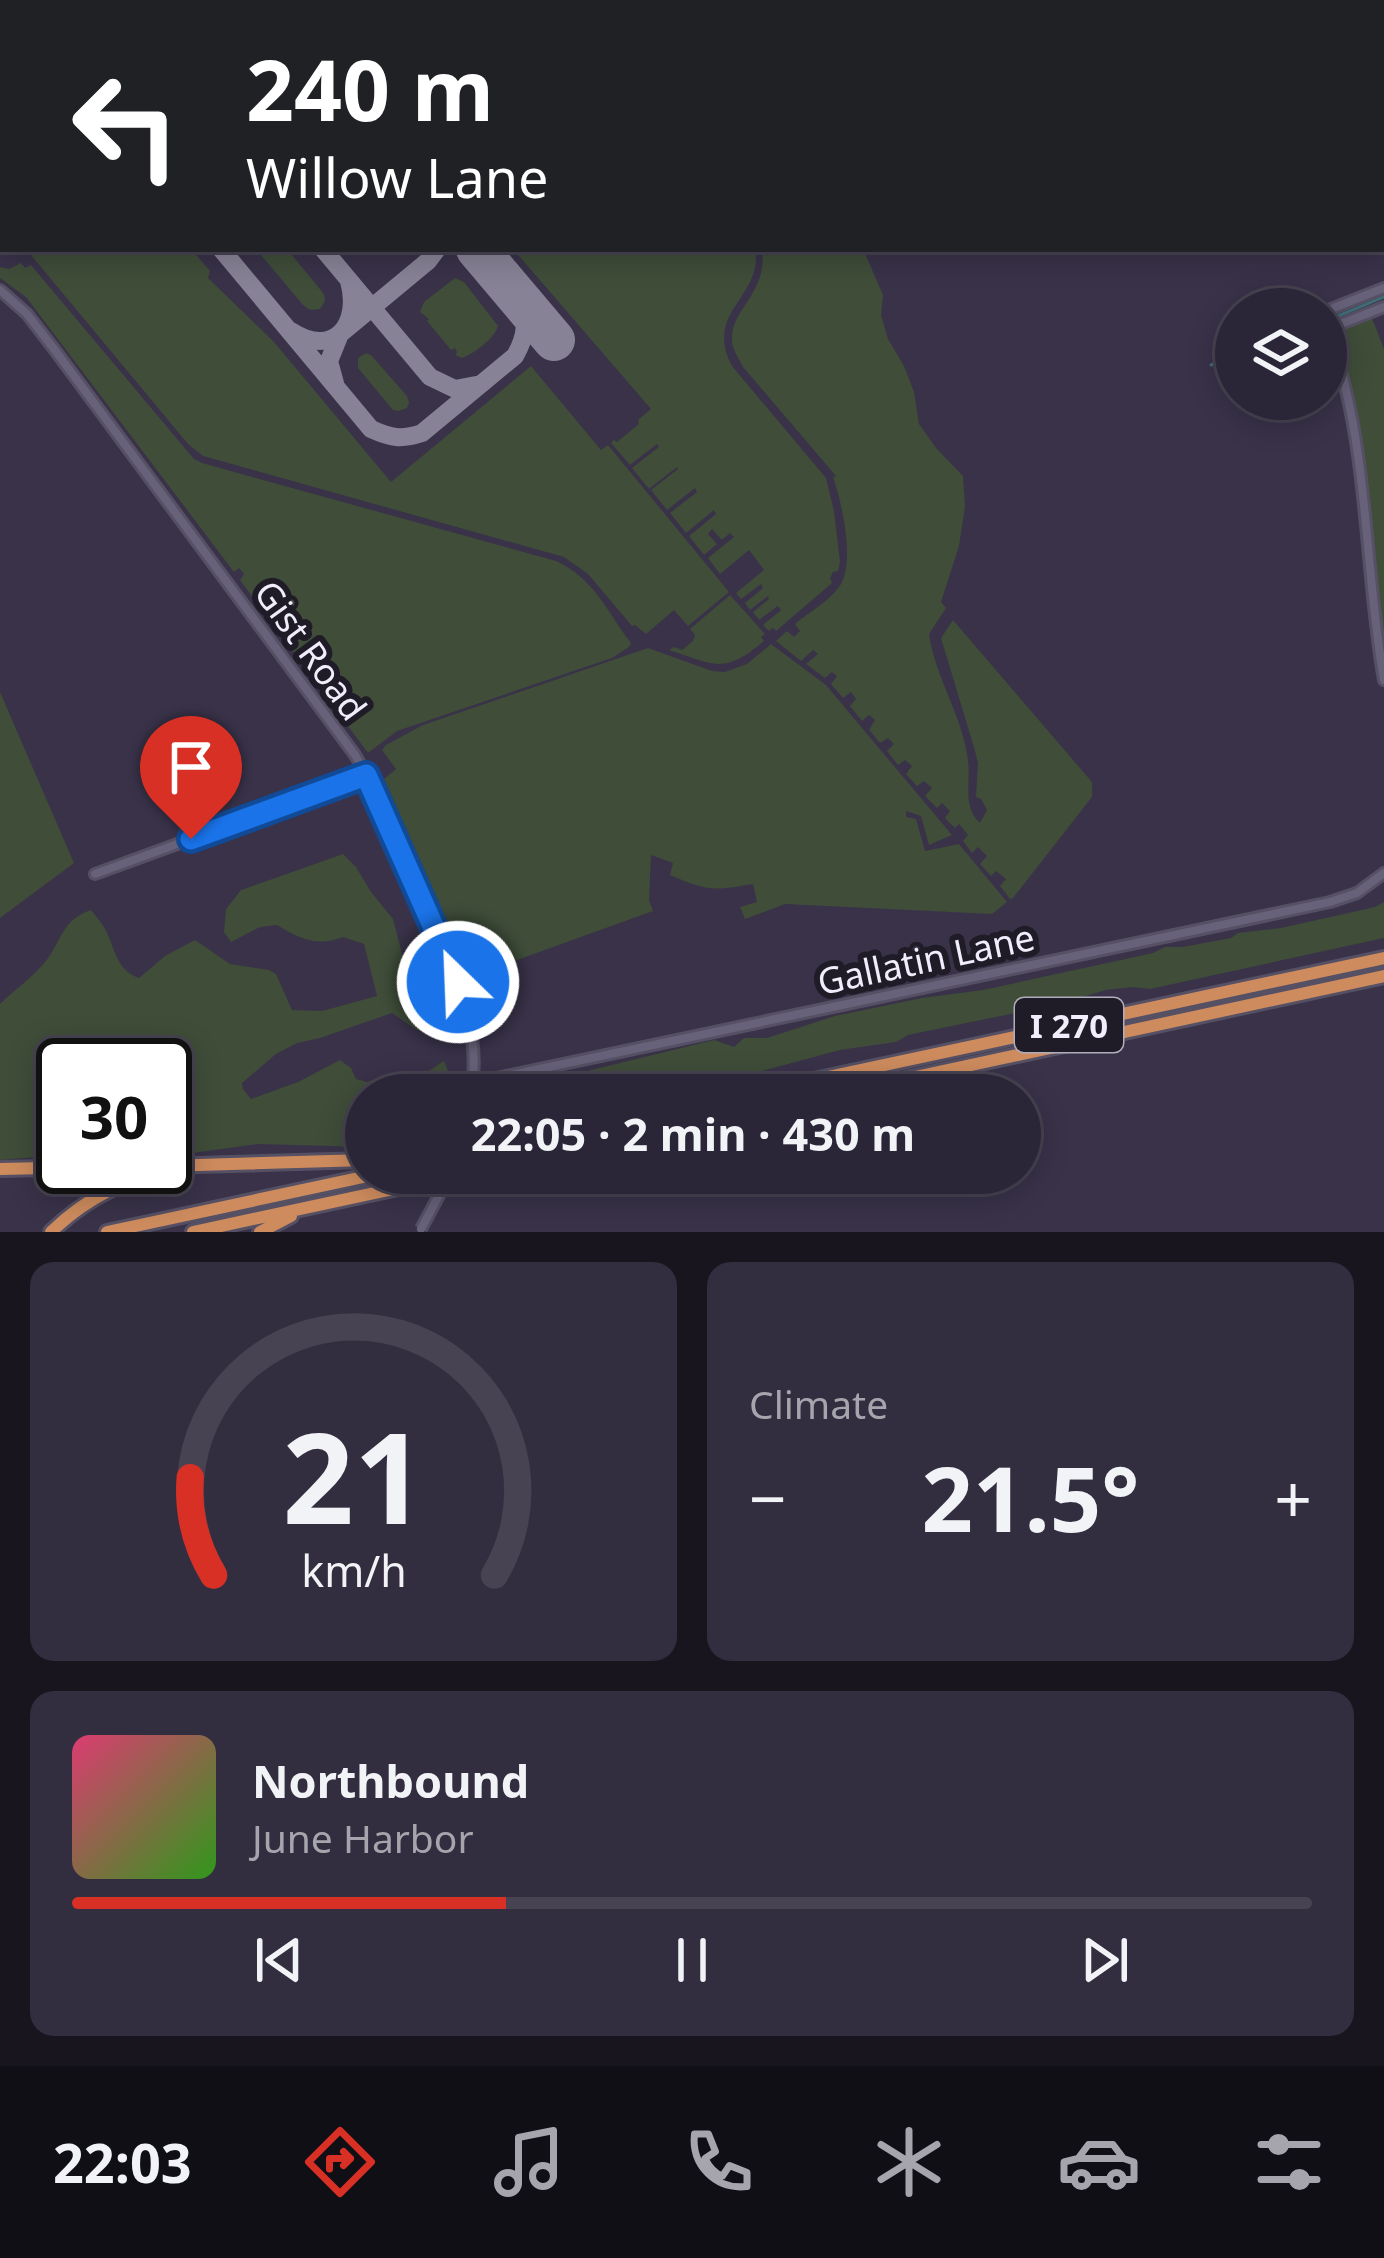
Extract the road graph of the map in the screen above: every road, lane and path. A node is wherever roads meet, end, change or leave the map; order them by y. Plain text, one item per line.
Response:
1 (1384, 288) edge
2 (0, 290) edge
3 (1347, 303) edge
4 (1384, 307) edge
5 (1347, 320) edge
6 (1347, 391) edge
7 (1384, 680) edge
8 (366, 775) junction
9 (1384, 873) edge
10 (94, 874) dead end
11 (1384, 958) edge
12 (1384, 976) edge
13 (473, 1074) edge
14 (516, 1074) edge
15 (842, 1074) edge
16 (929, 1074) edge
17 (345, 1161) edge
18 (192, 1166) edge
19 (196, 1166) junction
20 (36, 1168) edge
21 (0, 1169) edge
22 (345, 1181) edge
23 (370, 1194) edge
24 (440, 1194) edge
25 (310, 1207) junction
26 (420, 1231) edge
27 (51, 1232) edge
28 (107, 1232) edge
29 (194, 1232) edge
30 (260, 1232) edge

1 - 3 street
2 - 8 street, Gist Road
4 - 5 street
6 - 7 street
8 - 10 street
8 - 13 street, Gist Road
9 - 14 street, Gallatin Lane
11 - 15 highway, I 270
12 - 16 highway, I 270
17 - 19 highway
18 - 19 highway
19 - 27 highway
20 - 21 highway
22 - 28 highway
23 - 25 highway
24 - 26 street, bridge
25 - 29 highway
25 - 30 highway

